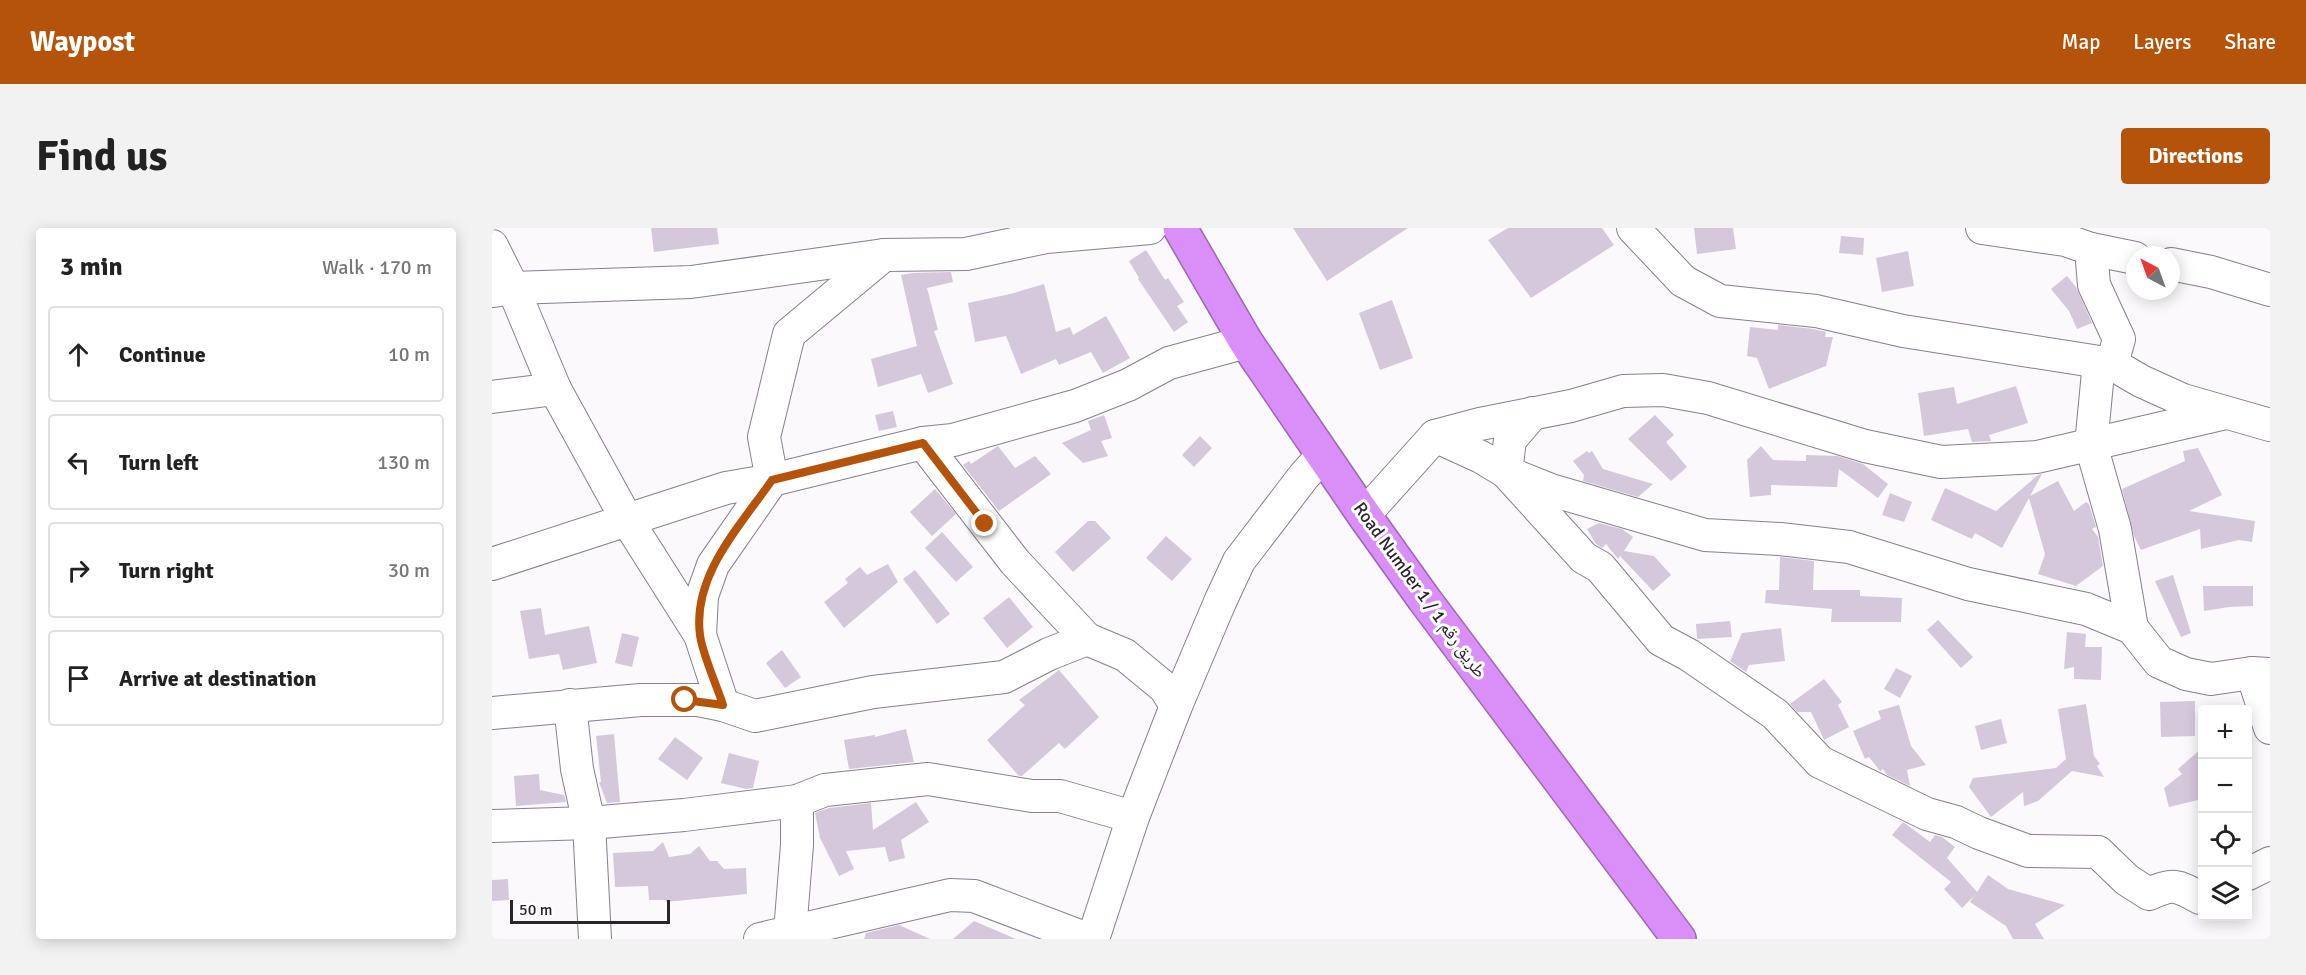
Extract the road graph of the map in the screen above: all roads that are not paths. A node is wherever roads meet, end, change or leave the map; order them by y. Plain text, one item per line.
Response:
1 (1150, 228) edge
2 (1180, 228) edge
3 (1633, 228) edge
4 (1982, 228) edge
5 (1046, 233) edge
6 (492, 246) edge
7 (2091, 249) junction
8 (884, 255) junction
9 (2126, 256) edge
10 (2180, 266) edge
11 (502, 290) edge
12 (2270, 290) edge
13 (1246, 342) junction
14 (2106, 363) junction
15 (555, 389) junction
16 (492, 397) edge
17 (1533, 413) junction
18 (2226, 413) junction
19 (2270, 425) edge
20 (1435, 436) junction
21 (923, 443) junction
22 (2091, 445) junction
23 (1323, 455) junction
24 (1506, 472) junction
25 (772, 480) junction
26 (1364, 515) junction
27 (627, 520) junction
28 (492, 564) edge
29 (2132, 628) junction
30 (700, 635) junction
31 (1087, 639) junction
32 (2261, 674) edge
33 (570, 705) junction
34 (723, 705) junction
35 (1176, 706) junction
36 (492, 713) edge
37 (2270, 728) edge
38 (797, 801) junction
39 (1133, 817) junction
40 (589, 823) junction
41 (492, 826) edge
42 (2270, 863) edge
43 (2252, 872) edge
44 (2198, 897) edge
45 (775, 936) edge
46 (595, 939) edge
47 (1087, 939) edge
48 (1093, 939) edge
49 (1679, 939) edge

1 - 5 street
2 - 13 highway, Road Number 1 / طريق رقم 1
3 - 14 street
4 - 7 street
5 - 8 street
6 - 11 street
7 - 9 street
7 - 14 street
8 - 11 street
8 - 25 street
10 - 12 street
11 - 15 street
13 - 21 street
13 - 23 highway, Road Number 1 / طريق رقم 1
14 - 18 street
14 - 22 street
15 - 16 street
15 - 27 street
17 - 20 street
17 - 22 street
17 - 24 street
18 - 19 street
18 - 22 street
20 - 24 street
20 - 26 street
21 - 25 street
21 - 31 street
22 - 29 street
23 - 26 highway, Road Number 1 / طريق رقم 1
23 - 35 street
24 - 29 street
24 - 44 street
25 - 27 street
25 - 30 street
26 - 49 highway, Road Number 1 / طريق رقم 1
27 - 28 street
27 - 30 street
29 - 32 street
30 - 34 street
31 - 34 street
31 - 35 street
32 - 37 street
33 - 34 street
33 - 36 street
33 - 40 street
35 - 39 street
38 - 39 street
38 - 40 street
38 - 45 street
39 - 48 street
40 - 41 street
40 - 46 street
42 - 43 street
45 - 47 street

